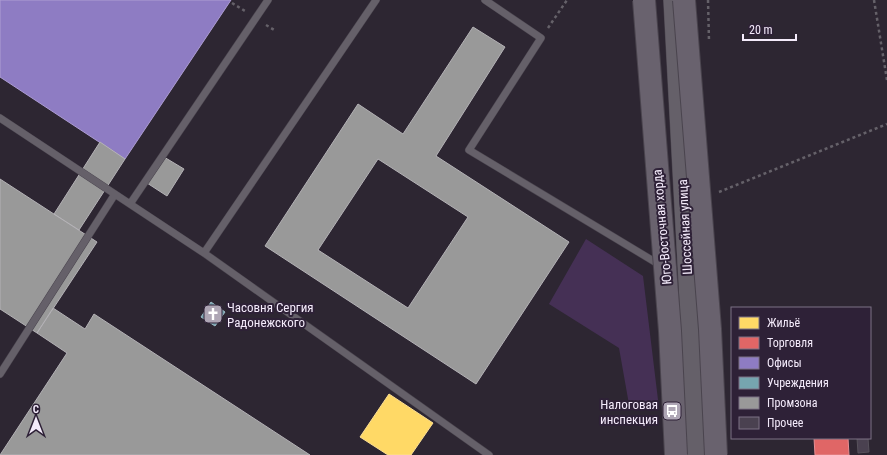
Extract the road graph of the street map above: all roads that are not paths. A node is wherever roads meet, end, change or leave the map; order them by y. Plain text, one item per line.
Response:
1 (268, 0) edge
2 (376, 0) edge
3 (485, 0) edge
4 (644, 0) edge
5 (673, 0) edge
6 (684, 0) edge
7 (0, 118) edge
8 (115, 194) junction
9 (130, 204) junction
10 (204, 253) junction
11 (670, 271) dead end
12 (0, 374) edge
13 (489, 455) edge
14 (676, 455) edge
15 (696, 455) edge
16 (716, 455) edge

1 - 9 lane
2 - 10 lane
3 - 11 lane
4 - 14 main road, Юго-Восточная хорда, bridge
5 - 15 main road, Шоссейная улица
6 - 16 main road, bridge
7 - 8 lane
8 - 9 lane
8 - 12 lane
9 - 10 lane
10 - 13 lane

